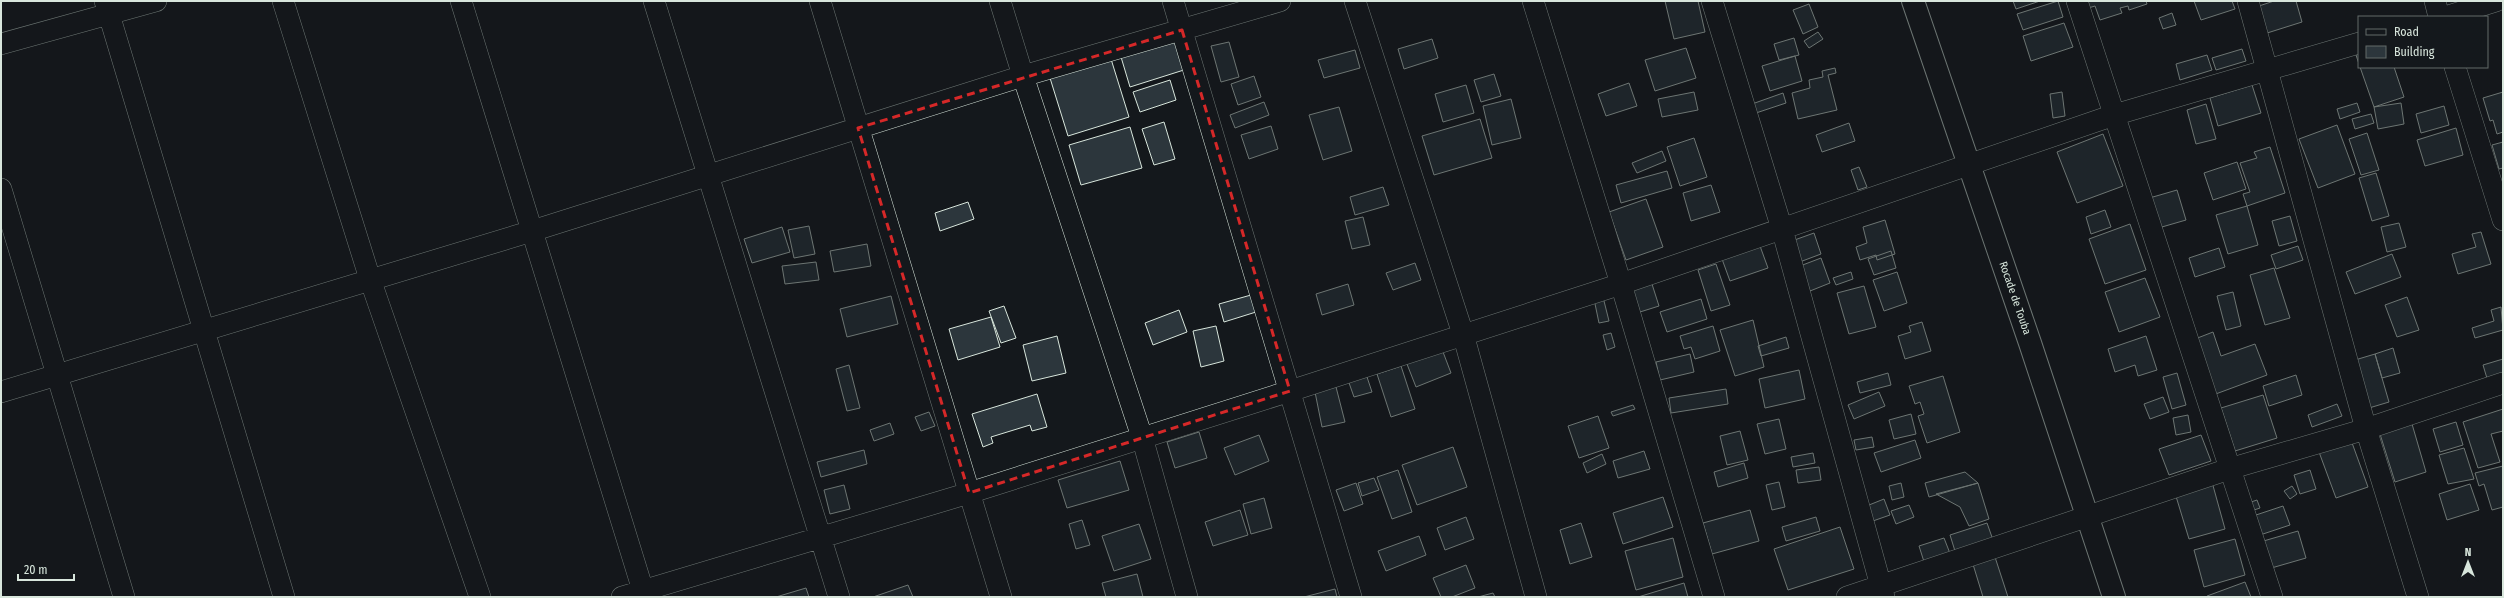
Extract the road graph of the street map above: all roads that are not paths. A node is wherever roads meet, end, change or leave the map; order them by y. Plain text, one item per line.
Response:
1 (156, 1) edge
2 (283, 1) edge
3 (461, 1) edge
4 (654, 1) edge
5 (820, 1) edge
6 (1000, 1) edge
7 (1173, 1) edge
8 (1280, 1) edge
9 (1355, 1) edge
10 (1533, 1) edge
11 (1712, 1) edge
12 (1913, 1) edge
13 (2077, 1) edge
14 (2248, 1) edge
15 (2434, 1) edge
16 (2496, 1) edge
17 (107, 7) edge
18 (2439, 16) edge
19 (2447, 16) edge
20 (1182, 30) junction
21 (2358, 43) edge
22 (1, 44) edge
23 (2455, 68) edge
24 (2268, 70) junction
25 (1023, 76) junction
26 (2114, 115) junction
27 (858, 128) junction
28 (1970, 165) junction
29 (708, 174) junction
30 (1, 189) edge
31 (2503, 220) edge
32 (1782, 230) junction
33 (532, 231) junction
34 (370, 279) junction
35 (1621, 284) junction
36 (204, 331) junction
37 (1463, 334) junction
38 (57, 374) junction
39 (2503, 382) edge
40 (1290, 391) junction
41 (1, 392) edge
42 (2366, 428) junction
43 (1142, 437) junction
44 (2229, 469) junction
45 (969, 493) junction
46 (2087, 516) junction
47 (822, 538) junction
48 (1882, 592) edge
49 (644, 594) edge
50 (124, 597) edge
51 (284, 597) edge
52 (480, 597) edge
53 (622, 597) edge
54 (839, 597) edge
55 (1001, 597) edge
56 (1187, 597) edge
57 (1351, 597) edge
58 (1536, 597) edge
59 (1714, 597) edge
60 (1846, 597) edge
61 (2114, 597) edge
62 (2272, 597) edge
63 (2418, 597) edge

1 - 17 street
2 - 34 street
3 - 33 street
4 - 29 street
5 - 27 street
6 - 25 street
7 - 20 street
8 - 20 street
9 - 37 street
10 - 35 street
11 - 32 street
12 - 28 main road, Rocade de Touba
13 - 26 street
14 - 24 street
15 - 18 street
16 - 19 street
17 - 22 street
17 - 36 street
20 - 25 street
20 - 40 street
21 - 24 street
23 - 31 street
24 - 26 street
24 - 42 street
25 - 27 street
25 - 43 street
26 - 28 street
26 - 44 street
27 - 29 street
27 - 45 street
28 - 32 street
28 - 46 main road, Rocade de Touba
29 - 33 street
29 - 47 street
30 - 38 street
32 - 35 street
32 - 48 street
33 - 34 street
33 - 49 street
34 - 36 street
34 - 52 street
35 - 37 street
35 - 59 street
36 - 38 street
36 - 51 street
37 - 40 street
37 - 58 street
38 - 41 street
38 - 50 street
39 - 42 street
40 - 43 street
40 - 57 street
42 - 44 street
42 - 63 street
43 - 45 street
43 - 56 street
44 - 46 street
44 - 62 street
45 - 47 street
45 - 55 street
46 - 48 street
46 - 61 main road, Rocade de Touba
47 - 49 street
47 - 54 street
48 - 60 street
49 - 53 street

